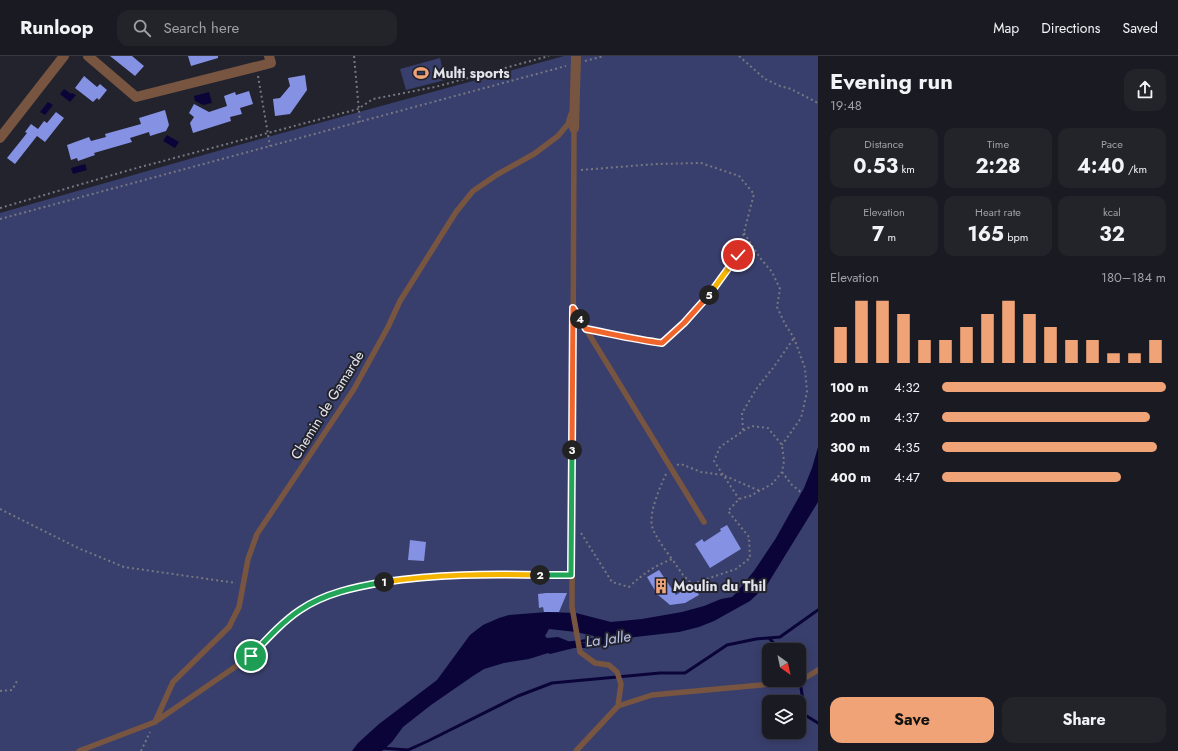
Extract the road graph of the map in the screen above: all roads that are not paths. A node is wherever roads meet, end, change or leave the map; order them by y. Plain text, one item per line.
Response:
1 (64, 56) edge
2 (88, 56) edge
3 (269, 56) edge
4 (576, 60) edge
5 (576, 102) junction
6 (574, 128) joint
7 (0, 138) edge
8 (573, 308) junction
9 (704, 522) dead end
10 (571, 575) junction
11 (818, 670) edge
12 (618, 706) junction
13 (155, 722) junction
14 (79, 751) edge
15 (576, 751) edge

1 - 7 street
2 - 3 street
4 - 5 street
5 - 6 street
5 - 13 lane, Chemin de Gamarde
6 - 8 lane
8 - 9 lane
8 - 10 lane
10 - 12 lane
10 - 13 lane
11 - 12 lane
12 - 15 lane
13 - 14 lane

